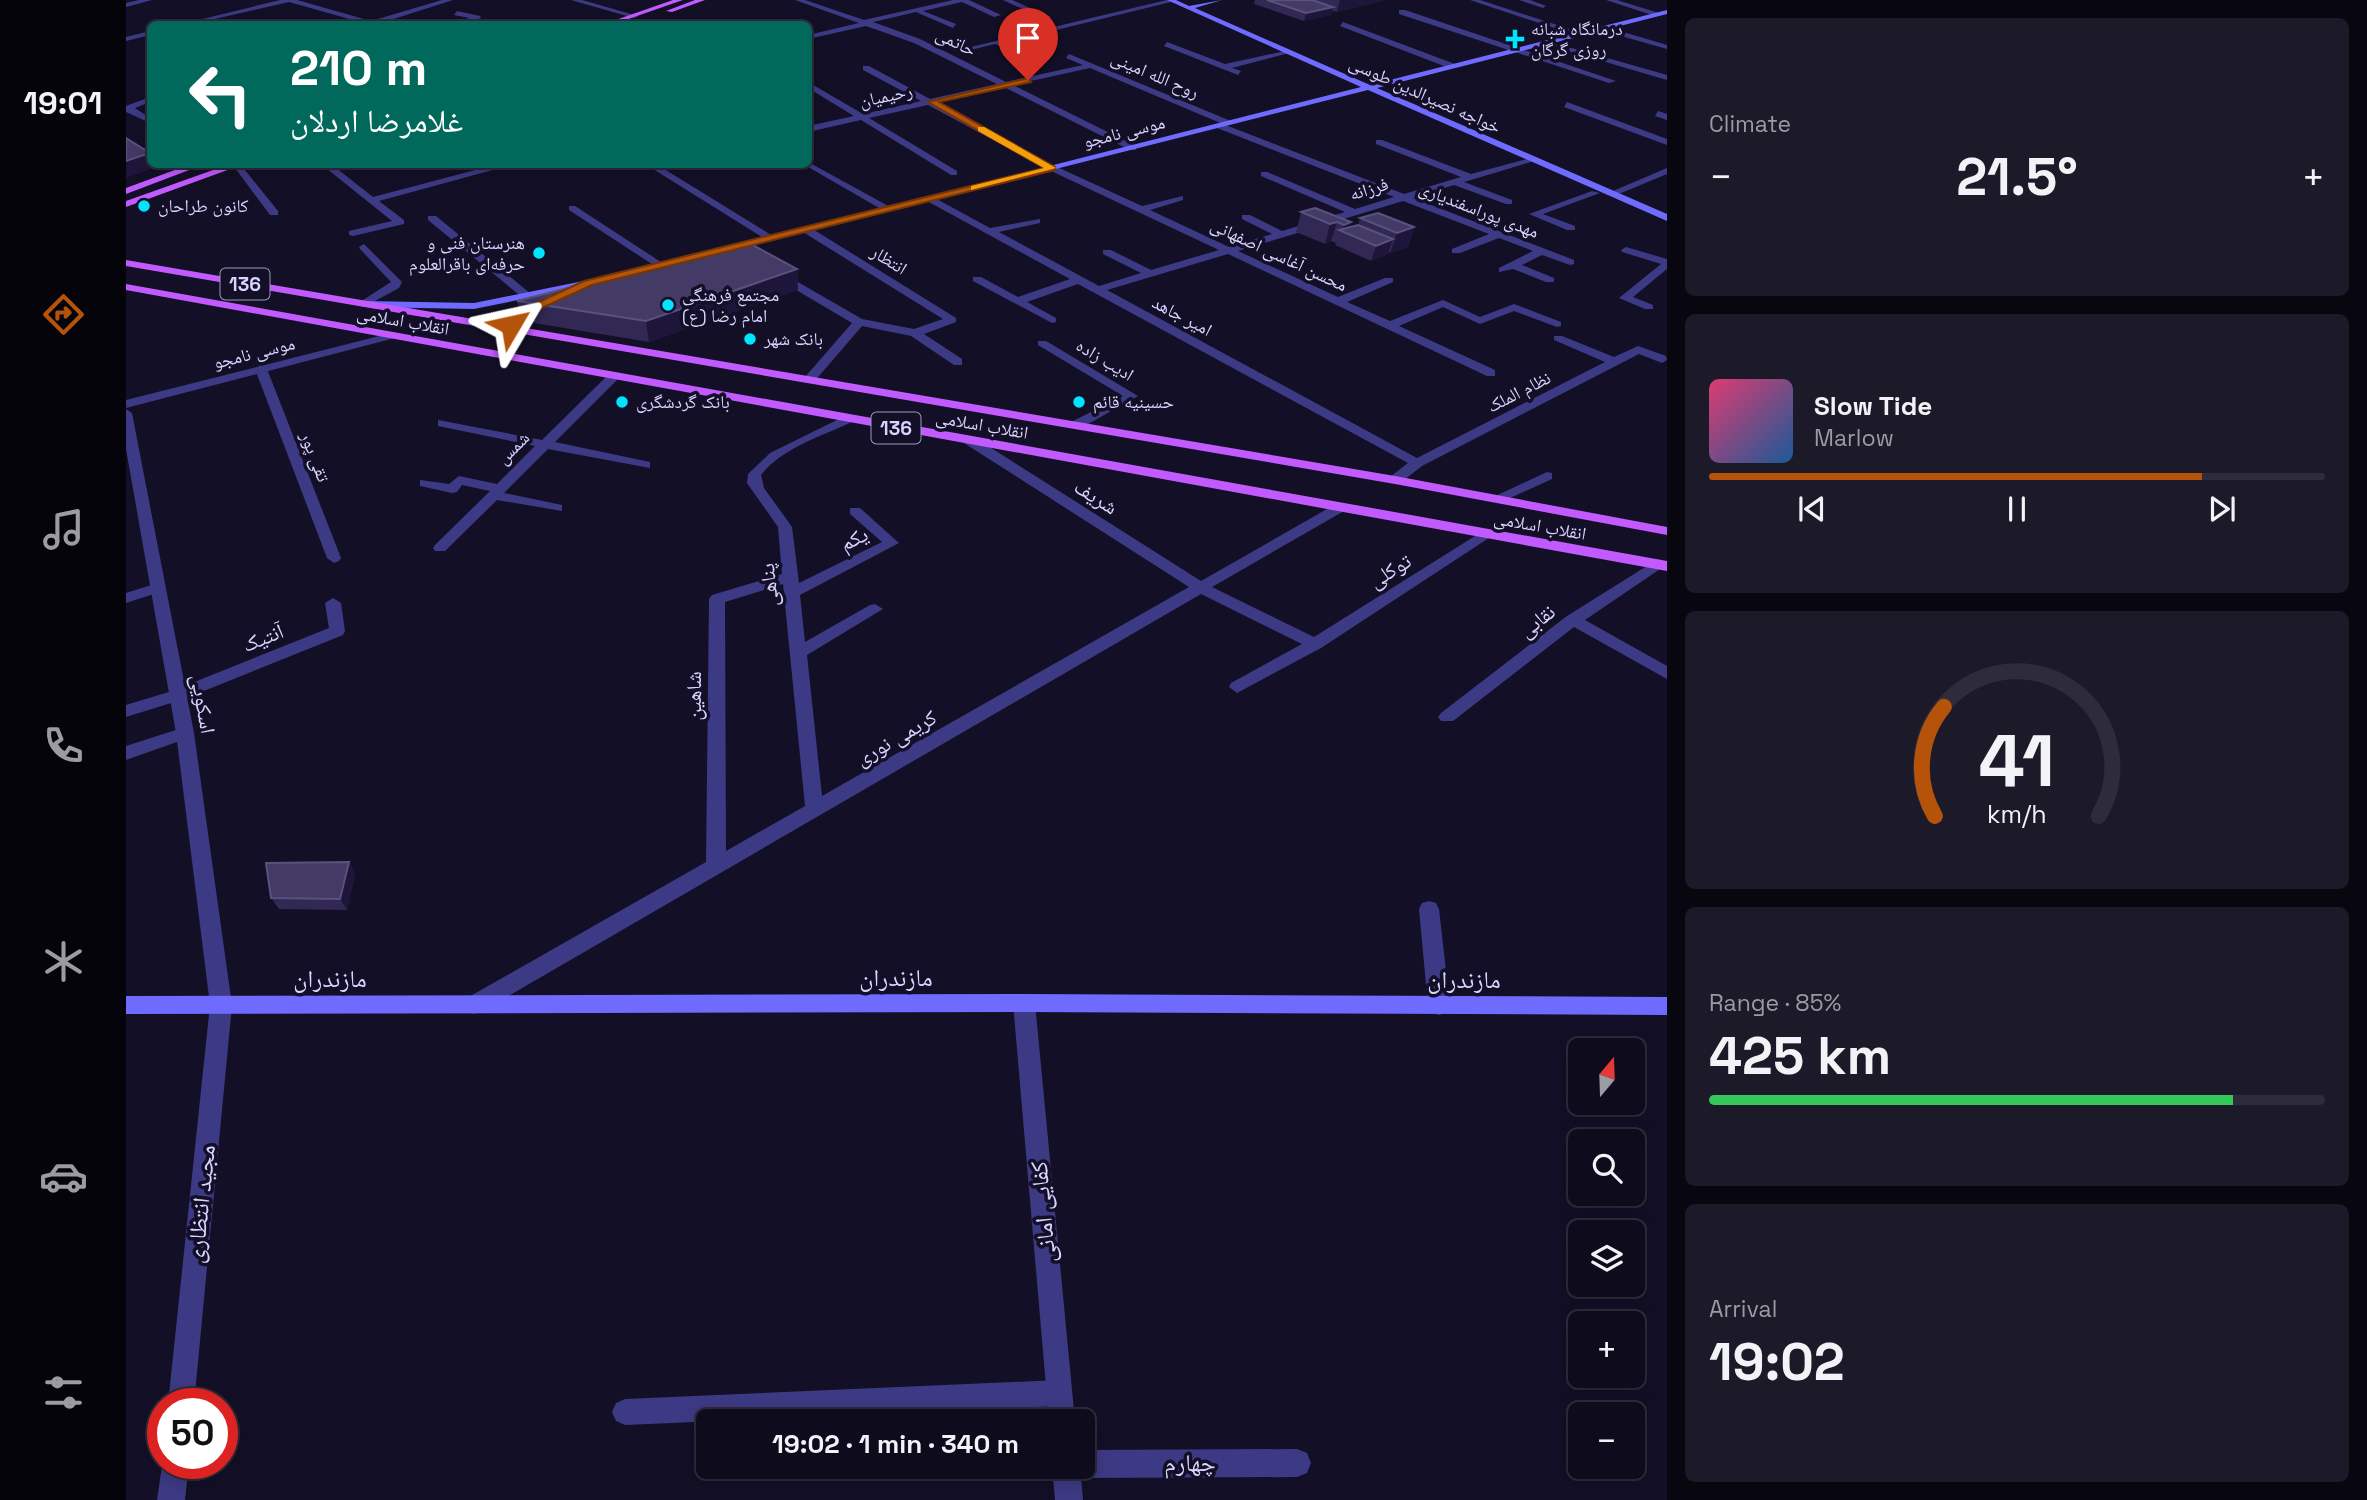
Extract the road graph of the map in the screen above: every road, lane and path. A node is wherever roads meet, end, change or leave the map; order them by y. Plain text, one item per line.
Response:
1 (149, 0) edge
2 (450, 0) edge
3 (574, 0) edge
4 (680, 0) edge
5 (702, 0) edge
6 (798, 0) edge
7 (963, 0) edge
8 (1006, 0) edge
9 (1171, 0) edge
10 (1219, 0) edge
11 (1475, 0) edge
12 (1522, 0) edge
13 (1609, 0) edge
14 (296, 1) edge
15 (948, 1) edge
16 (126, 5) edge
17 (1543, 6) dead end
18 (209, 7) dead end
19 (1188, 8) junction
20 (916, 10) junction
21 (1402, 12) dead end
22 (457, 13) dead end
23 (1663, 13) edge
24 (230, 14) junction
25 (1115, 14) junction
26 (997, 15) dead end
27 (634, 16) junction
28 (1047, 17) dead end
29 (360, 20) junction
30 (202, 21) edge
31 (356, 21) edge
32 (363, 21) edge
33 (383, 21) edge
34 (467, 21) edge
35 (618, 21) edge
36 (640, 21) edge
37 (1132, 21) dead end
38 (868, 22) junction
39 (1343, 24) dead end
40 (953, 26) dead end
41 (1603, 28) junction
42 (126, 30) edge
43 (147, 34) edge
44 (1581, 34) junction
45 (138, 36) junction
46 (812, 36) edge
47 (126, 39) edge
48 (977, 40) dead end
49 (996, 42) junction
50 (1547, 42) junction
51 (986, 44) junction
52 (1167, 44) dead end
53 (1667, 47) edge
54 (962, 50) dead end
55 (1516, 51) junction
56 (1289, 52) junction
57 (1022, 54) dead end
58 (1069, 56) dead end
59 (1092, 65) junction
60 (1452, 66) junction
61 (1224, 67) junction
62 (866, 68) dead end
63 (1238, 73) dead end
64 (1667, 78) edge
65 (1612, 81) dead end
66 (1007, 85) junction
67 (812, 86) edge
68 (1370, 87) junction
69 (147, 100) edge
70 (932, 102) junction
71 (1567, 105) dead end
72 (127, 108) edge
73 (863, 117) junction
74 (147, 119) edge
75 (1224, 125) junction
76 (812, 128) edge
77 (1379, 142) dead end
78 (1667, 142) edge
79 (1132, 148) junction
80 (1531, 159) junction
81 (812, 167) edge
82 (173, 168) edge
83 (190, 168) edge
84 (208, 168) edge
85 (229, 168) edge
86 (240, 168) edge
87 (330, 168) edge
88 (495, 168) edge
89 (656, 168) edge
90 (1052, 168) junction
91 (1667, 171) edge
92 (954, 173) dead end
93 (1264, 174) dead end
94 (1470, 177) junction
95 (1454, 182) junction
96 (126, 185) edge
97 (126, 191) edge
98 (1595, 193) dead end
99 (1611, 194) junction
100 (126, 197) edge
101 (1403, 197) junction
102 (1180, 198) dead end
103 (930, 199) junction
104 (371, 200) junction
105 (1509, 202) dead end
106 (126, 204) edge
107 (572, 208) dead end
108 (889, 210) junction
109 (1140, 210) junction
110 (1353, 212) junction
111 (275, 213) dead end
112 (1246, 216) dead end
113 (432, 218) dead end
114 (1667, 218) edge
115 (1036, 221) dead end
116 (1309, 226) junction
117 (1571, 228) dead end
118 (807, 230) junction
119 (1322, 230) edge
120 (989, 231) junction
121 (353, 233) dead end
122 (1280, 234) junction
123 (1499, 234) junction
124 (771, 238) junction
125 (364, 247) dead end
126 (725, 250) joint
127 (1227, 250) junction
128 (1626, 250) dead end
129 (1456, 251) dead end
130 (1541, 251) junction
131 (1107, 252) dead end
132 (743, 255) edge
133 (1570, 262) dead end
134 (126, 263) edge
135 (673, 263) edge
136 (662, 266) junction
137 (1666, 266) edge
138 (650, 268) edge
139 (766, 268) edge
140 (1150, 274) junction
141 (612, 277) edge
142 (978, 279) dead end
143 (1078, 279) junction
144 (1389, 280) dead end
145 (1550, 281) dead end
146 (588, 283) junction
147 (126, 288) edge
148 (1097, 290) junction
149 (527, 296) junction
150 (1018, 300) junction
151 (1337, 302) junction
152 (363, 304) junction
153 (1649, 307) dead end
154 (1052, 320) dead end
155 (859, 322) junction
156 (1556, 324) dead end
157 (1389, 326) junction
158 (519, 332) junction
159 (915, 333) junction
160 (391, 336) junction
161 (1558, 338) dead end
162 (1042, 343) dead end
163 (1662, 359) dead end
164 (958, 362) dead end
165 (1615, 362) junction
166 (261, 369) junction
167 (1491, 373) dead end
168 (614, 376) junction
169 (809, 380) junction
170 (126, 404) edge
171 (126, 414) edge
172 (847, 419) junction
173 (443, 423) dead end
174 (1076, 425) junction
175 (969, 440) junction
176 (543, 445) junction
177 (1417, 463) junction
178 (645, 465) dead end
179 (1547, 476) dead end
180 (1395, 480) junction
181 (425, 483) dead end
182 (497, 492) junction
183 (1496, 499) junction
184 (556, 508) dead end
185 (1339, 508) junction
186 (855, 511) dead end
187 (1667, 531) edge
188 (1488, 534) junction
189 (440, 548) dead end
190 (334, 558) dead end
191 (1662, 565) edge
192 (790, 585) junction
193 (158, 588) junction
194 (1201, 588) junction
195 (126, 598) edge
196 (333, 603) dead end
197 (875, 609) dead end
198 (1573, 620) junction
199 (1315, 644) junction
200 (798, 653) junction
201 (1667, 673) edge
202 (1237, 687) dead end
203 (178, 695) junction
204 (126, 712) edge
205 (1447, 718) dead end
206 (186, 733) junction
207 (126, 753) edge
208 (815, 811) junction
209 (716, 868) junction
210 (1429, 909) dead end
211 (1024, 1003) junction
212 (126, 1005) edge
213 (221, 1005) junction
214 (474, 1005) junction
215 (1439, 1006) junction
216 (1667, 1006) edge
217 (183, 1388) edge
218 (1059, 1394) junction
219 (1061, 1409) edge
220 (625, 1412) dead end
221 (1297, 1463) dead end
222 (1095, 1464) edge
223 (173, 1479) edge
224 (1067, 1479) edge
225 (171, 1500) edge
226 (1069, 1500) edge

1 - 16 street
2 - 33 street
3 - 27 street
4 - 27 main road
5 - 36 main road
6 - 38 street, حاتمی
7 - 15 street
7 - 26 street
8 - 28 street
9 - 19 main road, خواجه نصیرالدین طوسی
9 - 25 street
10 - 19 main road
11 - 44 street
12 - 17 street
13 - 23 street
14 - 24 street
14 - 29 street
15 - 20 street
18 - 24 street
19 - 56 main road, خواجه نصیرالدین طوسی
20 - 38 street
20 - 40 street
21 - 55 street
22 - 34 street
23 - 41 main road, موسی نامجو
24 - 30 street
25 - 37 street
25 - 49 street
27 - 35 main road
29 - 31 street
29 - 32 street
38 - 46 street
38 - 66 street, حاتمی
39 - 60 street
41 - 44 main road, موسی نامجو
41 - 53 street
42 - 45 street
43 - 45 street
44 - 50 main road, موسی نامجو
45 - 47 street
48 - 51 street
49 - 51 street
49 - 57 street
50 - 55 main road, موسی نامجو
50 - 64 street
51 - 54 street
52 - 61 street
55 - 60 main road, موسی نامجو
55 - 65 street
56 - 61 street
56 - 68 main road, خواجه نصیرالدین طوسی
58 - 59 street, روح الله امینی
59 - 66 street, رحیمیان
59 - 75 street, روح الله امینی
60 - 68 main road, موسی نامجو
61 - 63 street
62 - 70 street, محسن آغاسی اصفهانی
66 - 70 street, رحیمیان
66 - 79 street, حاتمی
67 - 73 street
68 - 75 main road, موسی نامجو
68 - 80 main road, خواجه نصیرالدین طوسی
69 - 72 street
70 - 73 street, رحیمیان
70 - 90 street, محسن آغاسی اصفهانی
71 - 78 street
72 - 74 street
73 - 76 street, رحیمیان
73 - 92 street
75 - 79 main road, موسی نامجو
75 - 101 street, مهدی پوراسفندیاری
77 - 94 street
79 - 90 main road, موسی نامجو
80 - 94 street, فرزانه
80 - 99 main road, خواجه نصیرالدین طوسی
81 - 108 street
82 - 96 main road
83 - 97 main road
84 - 100 main road
85 - 106 main road
86 - 111 street
87 - 104 street
88 - 104 street
89 - 124 street
90 - 103 main road, موسی نامجو
90 - 109 street, محسن آغاسی اصفهانی
91 - 99 street
93 - 110 street
94 - 95 street, فرزانه
95 - 101 street, فرزانه
95 - 105 street
98 - 117 street
99 - 114 main road, خواجه نصیرالدین طوسی
101 - 110 street, فرزانه
101 - 123 street, مهدی پوراسفندیاری
102 - 109 street
103 - 108 main road, موسی نامجو
103 - 120 street, امیر جاهد
104 - 121 street
107 - 136 street
108 - 118 main road, موسی نامجو
109 - 127 street, محسن آغاسی اصفهانی
110 - 116 street, فرزانه
112 - 122 street
113 - 149 street
115 - 120 street
116 - 119 street
116 - 122 street, فرزانه
118 - 124 main road, موسی نامجو
118 - 159 street, انتظار
120 - 143 street, امیر جاهد
122 - 127 street, فرزانه
123 - 129 street
123 - 130 street, مهدی پوراسفندیاری
124 - 126 main road, موسی نامجو
125 - 152 street
126 - 132 street
127 - 140 street, فرزانه
127 - 151 street, محسن آغاسی اصفهانی
128 - 137 street
130 - 133 street, مهدی پوراسفندیاری
130 - 145 street
131 - 140 street
134 - 152 main road, انقلاب اسلامی / 136
135 - 136 main road
136 - 138 main road
137 - 153 street
139 - 155 street
140 - 148 street, فرزانه
141 - 146 main road
142 - 150 street
143 - 148 street, امیر جاهد
143 - 150 street
144 - 151 street
146 - 149 main road
146 - 158 main road
147 - 160 main road, انقلاب اسلامی / 136
148 - 177 street, امیر جاهد
149 - 152 main road
150 - 154 street
151 - 157 street, محسن آغاسی اصفهانی
152 - 158 main road, انقلاب اسلامی / 136
155 - 159 street
155 - 169 street
156 - 157 street
157 - 167 street, محسن آغاسی اصفهانی
158 - 169 main road, انقلاب اسلامی / 136
159 - 164 street
160 - 166 street, موسی نامجو
160 - 168 main road, انقلاب اسلامی / 136
161 - 165 street
162 - 174 street, ادیب زاده
163 - 165 street, نظام الملک
165 - 177 street, نظام الملک
166 - 170 street, موسی نامجو
166 - 190 street, تقی پور
168 - 172 main road, انقلاب اسلامی / 136
168 - 176 street, شمس
169 - 174 main road, انقلاب اسلامی / 136
171 - 193 street, اسکویی
172 - 175 main road, انقلاب اسلامی / 136
172 - 192 street, پناهی
173 - 176 street
174 - 180 main road, انقلاب اسلامی / 136
175 - 185 main road, انقلاب اسلامی / 136
175 - 194 street, شریف
176 - 178 street
176 - 182 street, شمس
177 - 180 street, نظام الملک
179 - 183 street
180 - 183 main road, انقلاب اسلامی / 136
181 - 182 street
182 - 184 street
182 - 189 street, شمس
183 - 187 main road, انقلاب اسلامی / 136
185 - 188 main road, انقلاب اسلامی / 136
185 - 194 street, کریمی نوری
186 - 192 street, یکم
188 - 191 main road, انقلاب اسلامی / 136
188 - 199 street, توکلی
191 - 198 street, نقابی
192 - 200 street, پناهی
192 - 209 street, شاهین
193 - 195 street
193 - 203 street, اسکویی
194 - 199 street
194 - 208 street, کریمی نوری
196 - 203 street, آنتیک
197 - 200 street
198 - 201 street
198 - 205 street, نقابی
199 - 202 street, توکلی
200 - 208 street, پناهی
203 - 204 street
203 - 206 street, اسکویی
206 - 207 street
206 - 213 street, اسکویی
208 - 209 street, کریمی نوری
209 - 214 street, کریمی نوری
210 - 215 street
211 - 214 main road, مازندران
211 - 215 main road, مازندران
211 - 218 street, کفایی امانی
212 - 213 main road, مازندران
213 - 214 main road, مازندران
213 - 217 street, مجید انتظاری
215 - 216 main road, مازندران
218 - 219 street, کفایی امانی
218 - 220 street
221 - 222 street, چهارم
223 - 225 street
224 - 226 street

